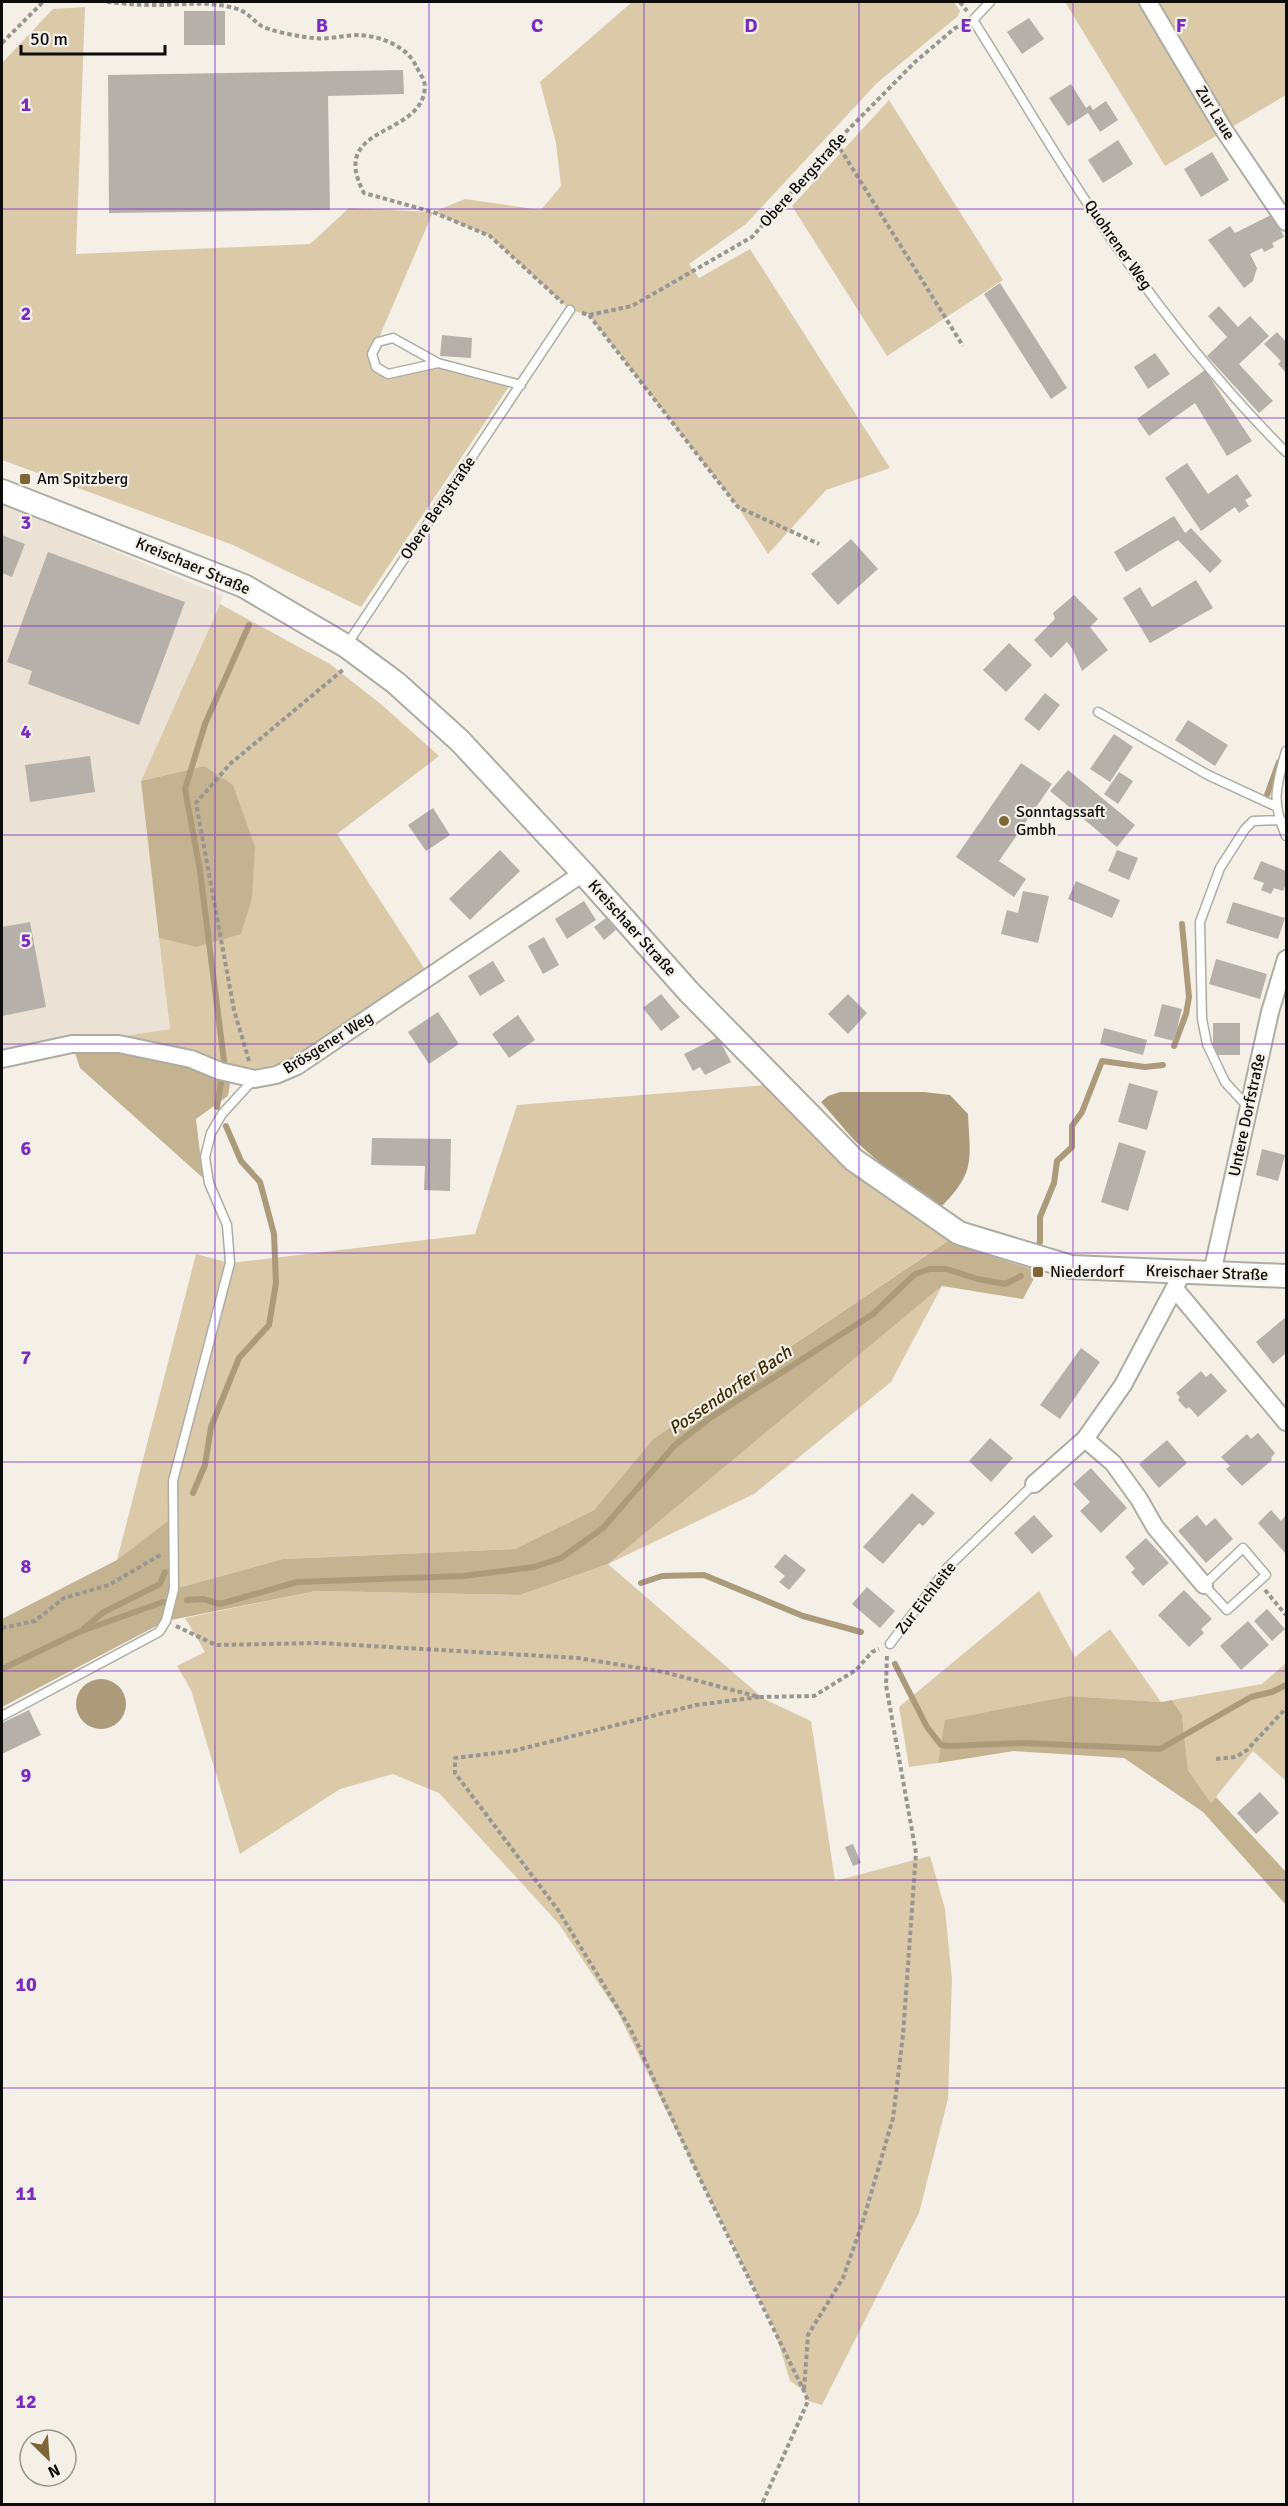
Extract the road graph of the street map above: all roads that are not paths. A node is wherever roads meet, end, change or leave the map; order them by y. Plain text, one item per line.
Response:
1 (990, 2) edge
2 (1148, 2) edge
3 (1287, 222) edge
4 (570, 310) road end
5 (438, 363) junction
6 (521, 385) junction
7 (1287, 452) edge
8 (2, 491) edge
9 (346, 646) junction
10 (1098, 712) dead end
11 (1287, 751) edge
12 (1275, 806) junction
13 (1281, 820) junction
14 (1287, 836) edge
15 (583, 873) junction
16 (1287, 959) edge
17 (2, 1059) edge
18 (255, 1079) junction
19 (1248, 1107) junction
20 (1212, 1273) junction
21 (1287, 1276) edge
22 (1179, 1281) junction
23 (1287, 1422) edge
24 (1085, 1439) junction
25 (1034, 1484) joint
26 (1204, 1585) junction
27 (890, 1644) road end
28 (2, 1716) edge

1 - 7 lane, Quohrener Weg
2 - 3 street, Zur Laue
4 - 6 lane, Obere Bergstraße
5 - 5 lane
5 - 6 lane
6 - 9 lane, Obere Bergstraße
8 - 9 main road, Kreischaer Straße
9 - 15 main road, Kreischaer Straße
10 - 12 lane
11 - 12 lane
12 - 13 lane
13 - 14 lane
13 - 19 lane
15 - 18 street, Brösgener Weg
15 - 22 main road, Kreischaer Straße
16 - 19 street, Untere Dorfstraße
17 - 18 street, Brösgener Weg
18 - 28 lane
19 - 20 street, Untere Dorfstraße
20 - 21 main road, Kreischaer Straße
20 - 22 main road, Kreischaer Straße
22 - 23 street
22 - 24 street, Zur Eichleite
24 - 25 street, Zur Eichleite
24 - 26 street
25 - 27 lane, Zur Eichleite
26 - 26 lane

